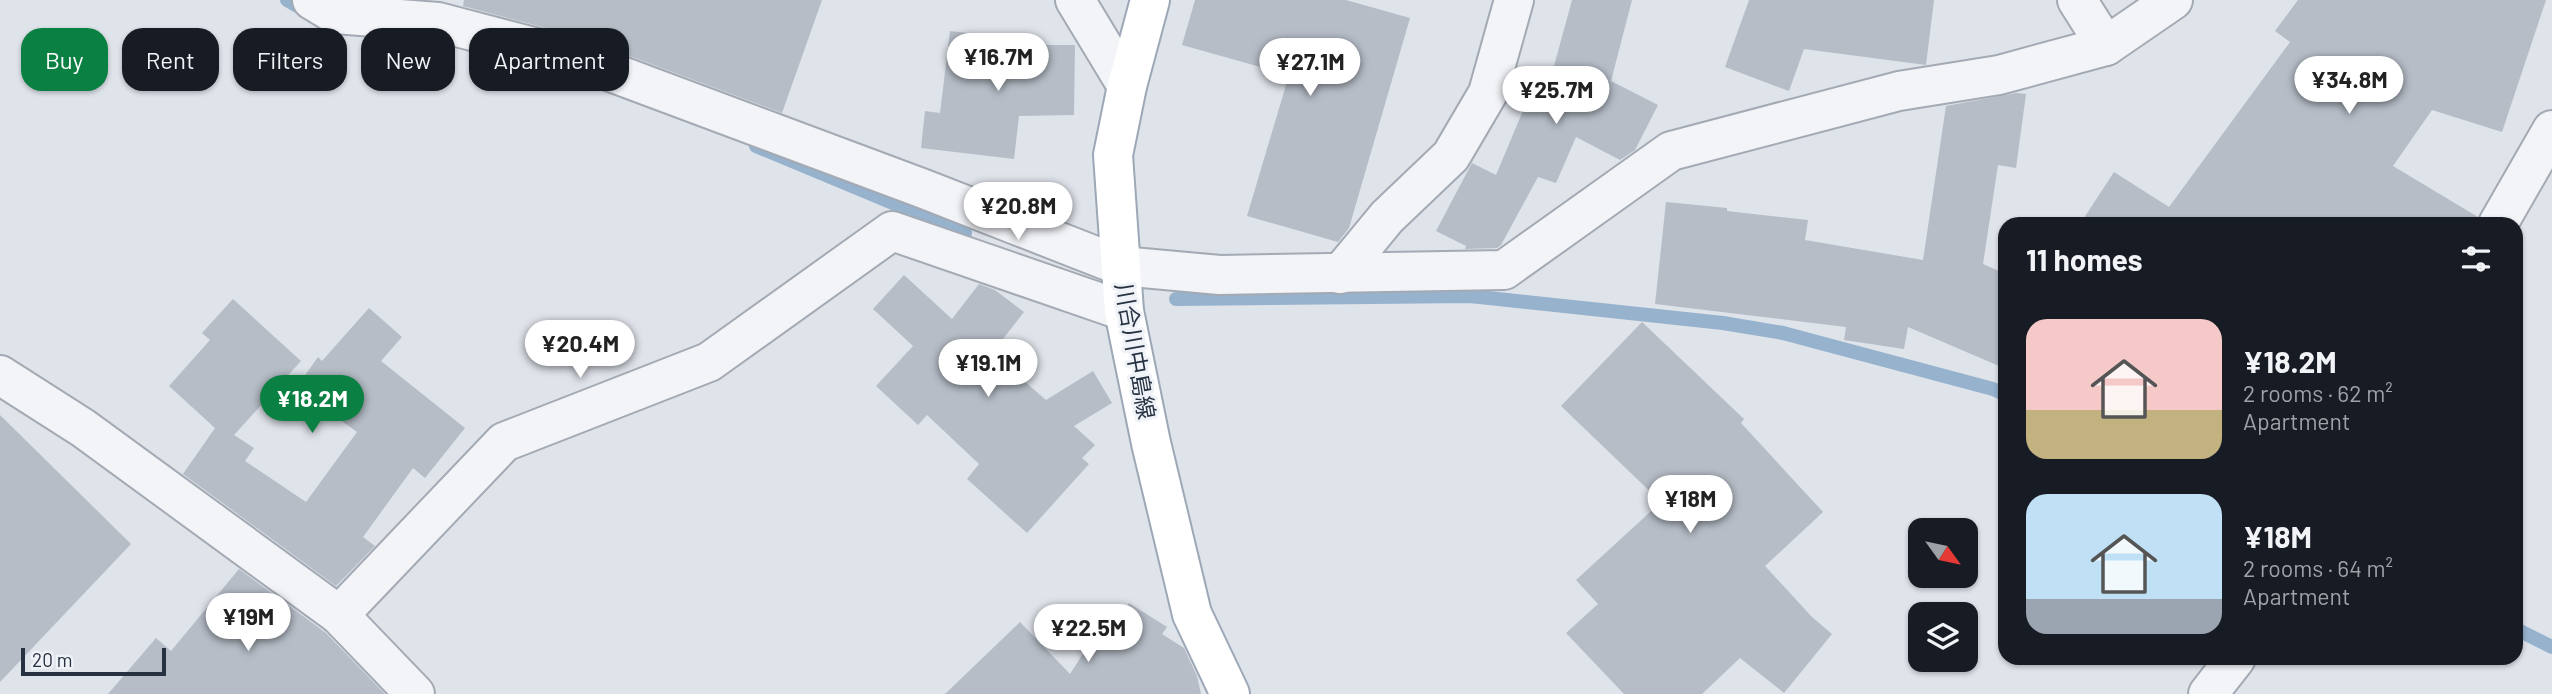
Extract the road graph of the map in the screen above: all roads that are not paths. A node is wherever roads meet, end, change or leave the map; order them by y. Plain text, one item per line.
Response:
1 (312, 0) edge
2 (1075, 0) edge
3 (1150, 0) edge
4 (1514, 0) edge
5 (2077, 0) edge
6 (2173, 0) edge
7 (2106, 46) junction
8 (1127, 86) junction
9 (2552, 130) edge
10 (2502, 217) edge
11 (1121, 266) junction
12 (1340, 274) junction
13 (1124, 311) junction
14 (0, 375) edge
15 (339, 615) junction
16 (2231, 665) edge
17 (415, 694) edge
18 (1230, 694) edge
19 (2208, 694) edge

1 - 11 street
2 - 8 street
3 - 8 main road, 川合川中島線
4 - 12 street
5 - 7 street
6 - 7 street
7 - 12 street
8 - 11 main road, 川合川中島線
9 - 10 street
11 - 12 street
11 - 13 main road, 川合川中島線
13 - 15 street
13 - 18 main road, 川合川中島線
14 - 15 street
15 - 17 street
16 - 19 street

